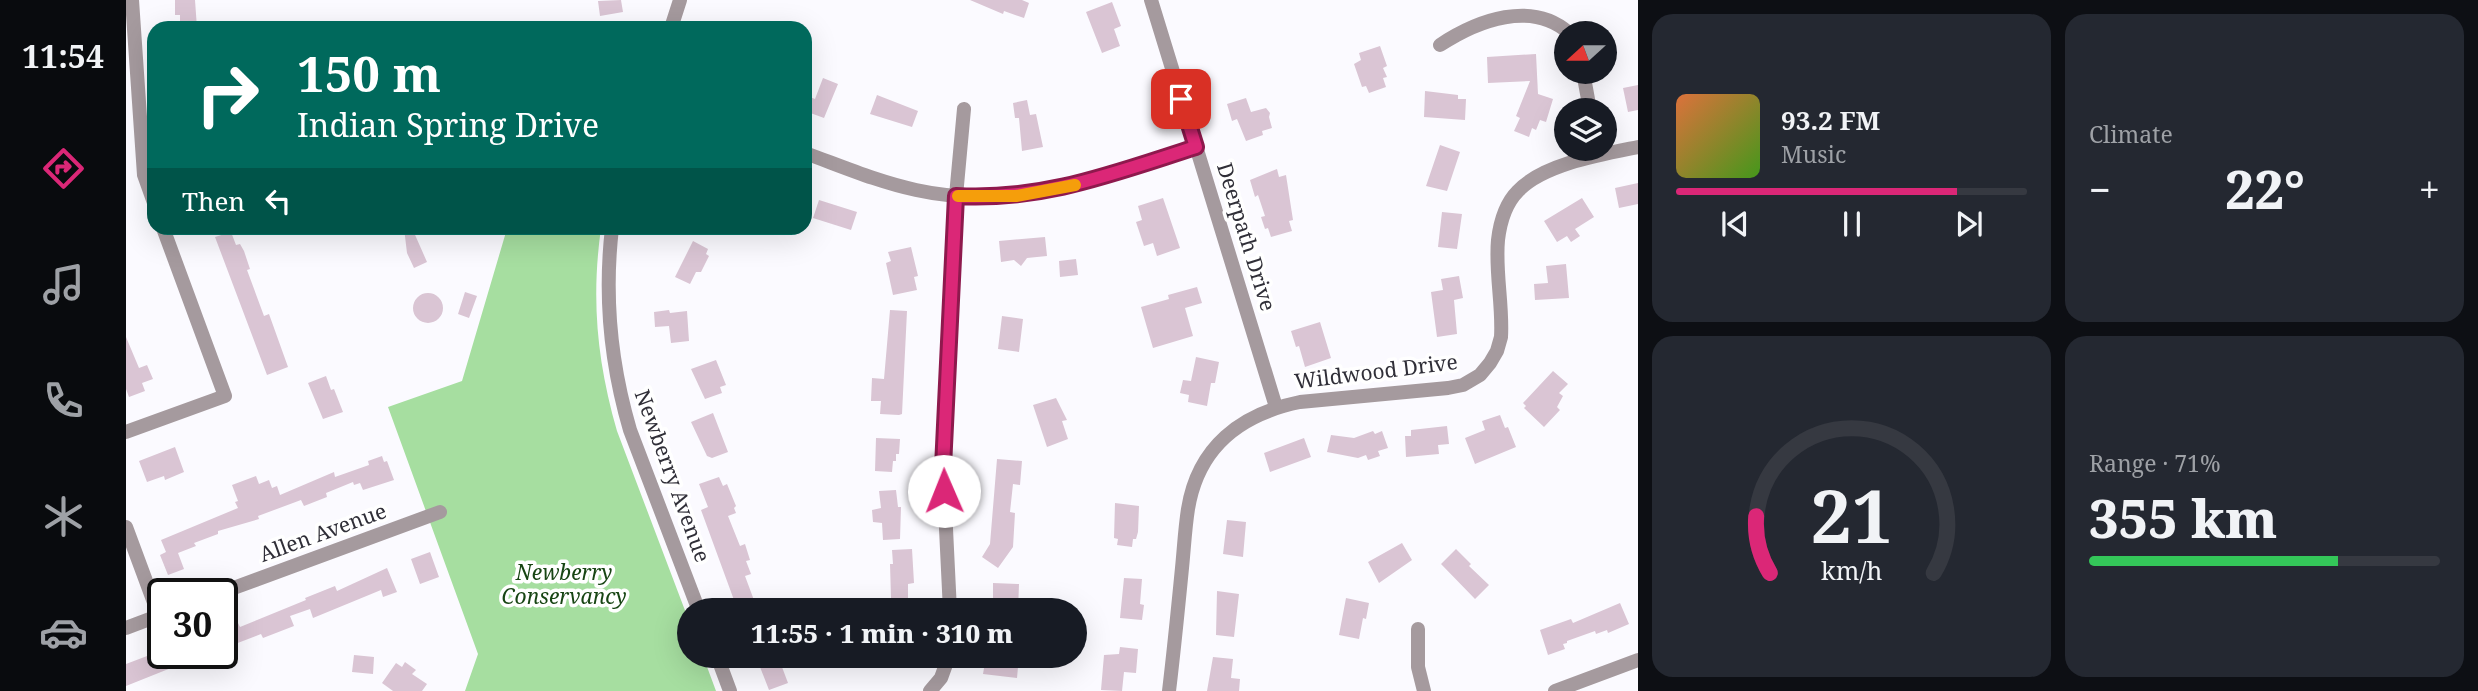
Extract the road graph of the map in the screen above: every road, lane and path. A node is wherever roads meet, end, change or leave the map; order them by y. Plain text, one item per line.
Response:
1 (132, 0) edge
2 (680, 0) edge
3 (1151, 0) edge
4 (673, 21) edge
5 (1557, 21) edge
6 (1440, 44) dead end
7 (964, 109) dead end
8 (1196, 147) junction
9 (1638, 147) edge
10 (1617, 150) edge
11 (812, 156) edge
12 (1575, 161) edge
13 (147, 183) edge
14 (956, 196) junction
15 (166, 235) edge
16 (611, 235) edge
17 (1276, 407) junction
18 (126, 432) edge
19 (440, 512) dead end
20 (126, 527) edge
21 (147, 580) edge
22 (238, 586) edge
23 (694, 598) edge
24 (949, 598) edge
25 (147, 620) edge
26 (126, 628) edge
27 (1419, 629) dead end
28 (1638, 660) edge
29 (721, 668) edge
30 (945, 668) edge
31 (730, 691) edge
32 (930, 691) edge
33 (1169, 691) edge
34 (1424, 691) edge
35 (1555, 691) edge

1 - 13 street
2 - 4 street
3 - 8 street, Deerpath Drive
5 - 6 street
7 - 14 street
8 - 14 street
8 - 17 street, Deerpath Drive
9 - 10 street, Wildwood Drive
11 - 14 street
12 - 17 street, Wildwood Drive
14 - 24 street
15 - 18 street
16 - 23 street, Newberry Avenue
17 - 33 street, Wildwood Drive
19 - 22 street, Allen Avenue
20 - 21 street
25 - 26 street
27 - 34 street
28 - 35 street
29 - 31 street
30 - 32 street

